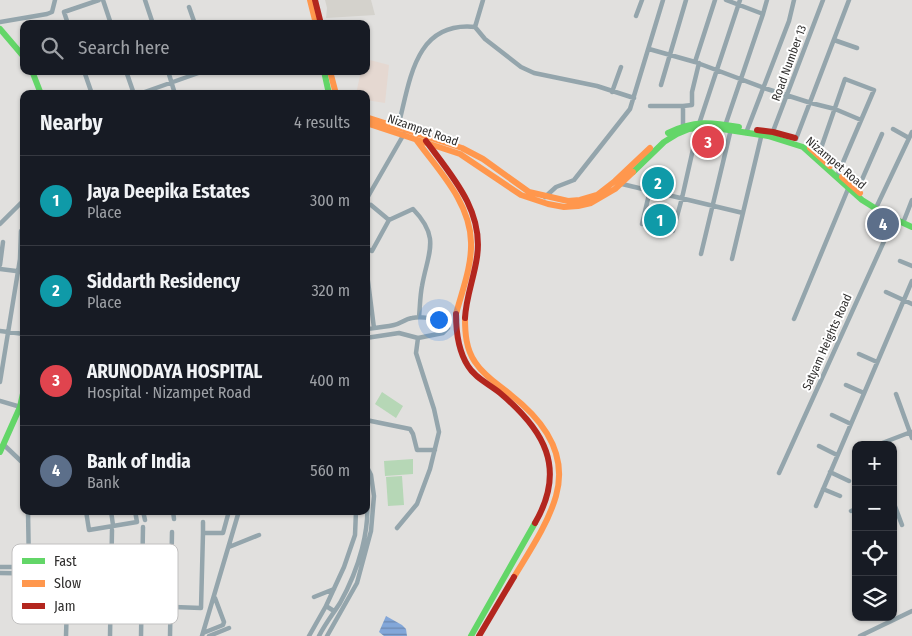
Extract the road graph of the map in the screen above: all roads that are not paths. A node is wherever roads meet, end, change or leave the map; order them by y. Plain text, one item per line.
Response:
1 (55, 0) edge
2 (99, 0) edge
3 (103, 0) edge
4 (145, 0) edge
5 (310, 0) edge
6 (315, 0) edge
7 (483, 0) edge
8 (642, 0) edge
9 (663, 0) edge
10 (686, 0) edge
11 (715, 0) edge
12 (726, 0) edge
13 (767, 0) edge
14 (794, 0) edge
15 (823, 0) edge
16 (849, 0) edge
17 (740, 2) edge
18 (190, 7) dead end
19 (763, 14) junction
20 (636, 16) dead end
21 (67, 20) edge
22 (109, 20) edge
23 (152, 20) edge
24 (194, 20) edge
25 (315, 20) edge
26 (320, 20) edge
27 (0, 22) edge
28 (475, 27) junction
29 (0, 29) edge
30 (834, 40) junction
31 (856, 48) dead end
32 (649, 49) junction
33 (20, 52) edge
34 (670, 56) junction
35 (697, 63) junction
36 (622, 67) dead end
37 (716, 70) junction
38 (34, 75) edge
39 (85, 75) edge
40 (127, 75) edge
41 (169, 75) edge
42 (192, 75) edge
43 (325, 75) edge
44 (331, 75) edge
45 (741, 79) junction
46 (172, 82) junction
47 (661, 85) dead end
48 (764, 88) junction
49 (39, 90) edge
50 (91, 90) edge
51 (133, 90) edge
52 (150, 90) edge
53 (175, 90) edge
54 (329, 90) edge
55 (335, 90) edge
56 (612, 92) junction
57 (788, 96) junction
58 (634, 98) junction
59 (811, 103) junction
60 (650, 106) dead end
61 (683, 106) junction
62 (835, 109) junction
63 (370, 118) edge
64 (861, 120) junction
65 (370, 123) edge
66 (699, 124) junction
67 (683, 126) junction
68 (398, 127) junction
69 (728, 128) junction
70 (893, 129) dead end
71 (746, 131) junction
72 (912, 132) edge
73 (411, 134) junction
74 (762, 134) junction
75 (772, 134) junction
76 (882, 134) dead end
77 (909, 138) junction
78 (426, 141) junction
79 (795, 141) junction
80 (436, 154) junction
81 (819, 154) junction
82 (427, 156) junction
83 (838, 174) junction
84 (622, 184) junction
85 (849, 187) junction
86 (650, 190) junction
87 (856, 193) junction
88 (370, 194) edge
89 (545, 197) junction
90 (682, 198) junction
91 (912, 200) edge
92 (20, 204) edge
93 (371, 205) dead end
94 (713, 205) junction
95 (876, 208) junction
96 (743, 213) junction
97 (894, 218) junction
98 (389, 220) junction
99 (904, 221) junction
100 (912, 222) edge
101 (0, 224) edge
102 (642, 224) dead end
103 (912, 227) edge
104 (673, 231) dead end
105 (3, 242) dead end
106 (370, 250) edge
107 (701, 254) dead end
108 (732, 259) dead end
109 (900, 261) dead end
110 (0, 265) edge
111 (912, 266) edge
112 (0, 269) edge
113 (20, 271) edge
114 (20, 276) edge
115 (912, 281) edge
116 (886, 292) dead end
117 (370, 298) edge
118 (904, 300) junction
119 (912, 304) edge
120 (419, 317) junction
121 (794, 319) dead end
122 (397, 324) junction
123 (460, 326) junction
124 (370, 328) edge
125 (374, 328) junction
126 (448, 328) junction
127 (0, 331) edge
128 (9, 332) junction
129 (20, 333) edge
130 (399, 333) junction
131 (370, 337) edge
132 (418, 338) junction
133 (859, 354) dead end
134 (877, 362) junction
135 (0, 382) edge
136 (846, 385) dead end
137 (864, 393) junction
138 (896, 394) dead end
139 (0, 401) edge
140 (20, 406) edge
141 (20, 411) edge
142 (832, 415) dead end
143 (370, 421) edge
144 (851, 424) junction
145 (911, 434) edge
146 (889, 441) edge
147 (4, 445) junction
148 (819, 446) dead end
149 (435, 450) junction
150 (0, 452) edge
151 (837, 455) junction
152 (20, 460) edge
153 (830, 472) junction
154 (370, 473) edge
155 (779, 473) dead end
156 (849, 481) dead end
157 (823, 489) junction
158 (840, 496) dead end
159 (816, 506) dead end
160 (897, 511) edge
161 (28, 515) edge
162 (87, 515) edge
163 (111, 515) edge
164 (136, 515) edge
165 (144, 515) edge
166 (174, 515) edge
167 (228, 515) edge
168 (238, 515) edge
169 (356, 515) edge
170 (367, 515) edge
171 (174, 519) dead end
172 (145, 520) dead end
173 (203, 522) dead end
174 (902, 524) dead end
175 (143, 527) dead end
176 (112, 528) junction
177 (397, 528) dead end
178 (172, 532) dead end
179 (203, 533) junction
180 (259, 535) dead end
181 (29, 544) edge
182 (112, 544) edge
183 (143, 544) edge
184 (172, 544) edge
185 (229, 547) junction
186 (334, 589) junction
187 (314, 597) dead end
188 (331, 597) junction
189 (214, 598) junction
190 (340, 605) junction
191 (326, 606) junction
192 (178, 607) edge
193 (334, 611) junction
194 (912, 611) edge
195 (229, 628) dead end
196 (202, 634) edge
197 (209, 636) edge
198 (309, 636) edge
199 (320, 636) edge
200 (327, 636) edge
201 (471, 636) edge
202 (479, 636) edge
203 (860, 636) edge

1 - 27 street
2 - 21 street
3 - 22 street
4 - 23 street
5 - 25 street
6 - 26 street
7 - 28 street
8 - 20 street
9 - 32 street
10 - 34 street
11 - 35 street
12 - 17 street
13 - 19 street
14 - 48 street
15 - 57 street, Road Number 13
16 - 30 street
17 - 19 street
17 - 37 street
18 - 24 street
19 - 45 street
28 - 56 street
28 - 68 street
29 - 33 street
30 - 31 street
30 - 59 street
32 - 34 street
32 - 58 street
34 - 35 street
34 - 47 street
35 - 37 street
35 - 61 street
36 - 56 street
37 - 45 street
37 - 66 street
38 - 49 street
39 - 50 street
40 - 51 street
41 - 46 street
42 - 46 street
43 - 54 street
44 - 55 street
45 - 48 street
45 - 69 street
46 - 52 street
46 - 53 street
48 - 57 street
48 - 71 street
56 - 58 street
57 - 59 street
57 - 75 street, Road Number 13
58 - 89 street
59 - 62 street
59 - 79 street
60 - 61 street
61 - 67 street
62 - 64 street
62 - 64 street
62 - 81 street
63 - 68 street, Nizampet Road
64 - 83 street
65 - 73 street, Nizampet Road
66 - 67 street, Nizampet Road
66 - 69 street, Nizampet Road
66 - 84 street, Nizampet Road
66 - 90 street
67 - 89 street, Nizampet Road
68 - 73 street, Nizampet Road
69 - 71 street, Nizampet Road
69 - 94 street
70 - 77 street
71 - 74 street, Nizampet Road
72 - 77 street
73 - 78 street, Nizampet Road
73 - 82 street
73 - 88 street
73 - 89 street, Nizampet Road
74 - 75 street, Nizampet Road
74 - 96 street
75 - 79 street, Nizampet Road
76 - 87 street
77 - 95 street
78 - 80 street
78 - 84 street, Nizampet Road
79 - 81 street, Nizampet Road
79 - 85 street, Nizampet Road
80 - 82 street
80 - 123 street
81 - 83 street, Nizampet Road
82 - 123 street
83 - 85 street, Nizampet Road
84 - 86 street
85 - 87 street, Nizampet Road
85 - 121 street
86 - 90 street
86 - 102 street
87 - 95 street, Nizampet Road
90 - 94 street
90 - 104 street
91 - 99 street
92 - 101 street
93 - 98 street
94 - 96 street
94 - 107 street
95 - 97 street, Nizampet Road
96 - 108 street
97 - 99 street, Nizampet Road
97 - 155 street, Satyam Heights Road
98 - 106 street
98 - 120 street
99 - 100 street, Nizampet Road
99 - 103 street, Nizampet Road
105 - 110 street
109 - 111 street
112 - 113 street
114 - 128 street
115 - 118 street
116 - 118 street
117 - 125 street
118 - 119 street
118 - 134 street
120 - 122 street
120 - 126 street
122 - 125 street
122 - 130 street
123 - 126 street
123 - 201 street
123 - 202 street
124 - 125 street
126 - 132 street
127 - 128 street
128 - 129 street
128 - 135 street
130 - 131 street
130 - 132 street
132 - 149 street
133 - 134 street
134 - 137 street
136 - 137 street
137 - 144 street
138 - 145 street
139 - 140 street
141 - 147 street
142 - 144 street
143 - 149 street
144 - 151 street
145 - 146 street
147 - 150 street
147 - 152 street
148 - 151 street
149 - 177 street
151 - 153 street
153 - 156 street
153 - 157 street
154 - 190 street
157 - 158 street
157 - 159 street
160 - 174 street
161 - 181 street
162 - 176 street
163 - 176 street
164 - 176 street
165 - 172 street
166 - 171 street
167 - 179 street
168 - 185 street
169 - 186 street
170 - 190 street
173 - 179 street
175 - 183 street
176 - 182 street
178 - 184 street
179 - 192 street
180 - 185 street
185 - 189 street
186 - 187 street
186 - 188 street
188 - 190 street
188 - 191 street
189 - 196 street
189 - 196 street
190 - 193 street
190 - 200 street
191 - 193 street
191 - 198 street
193 - 199 street
194 - 203 street
195 - 197 street

